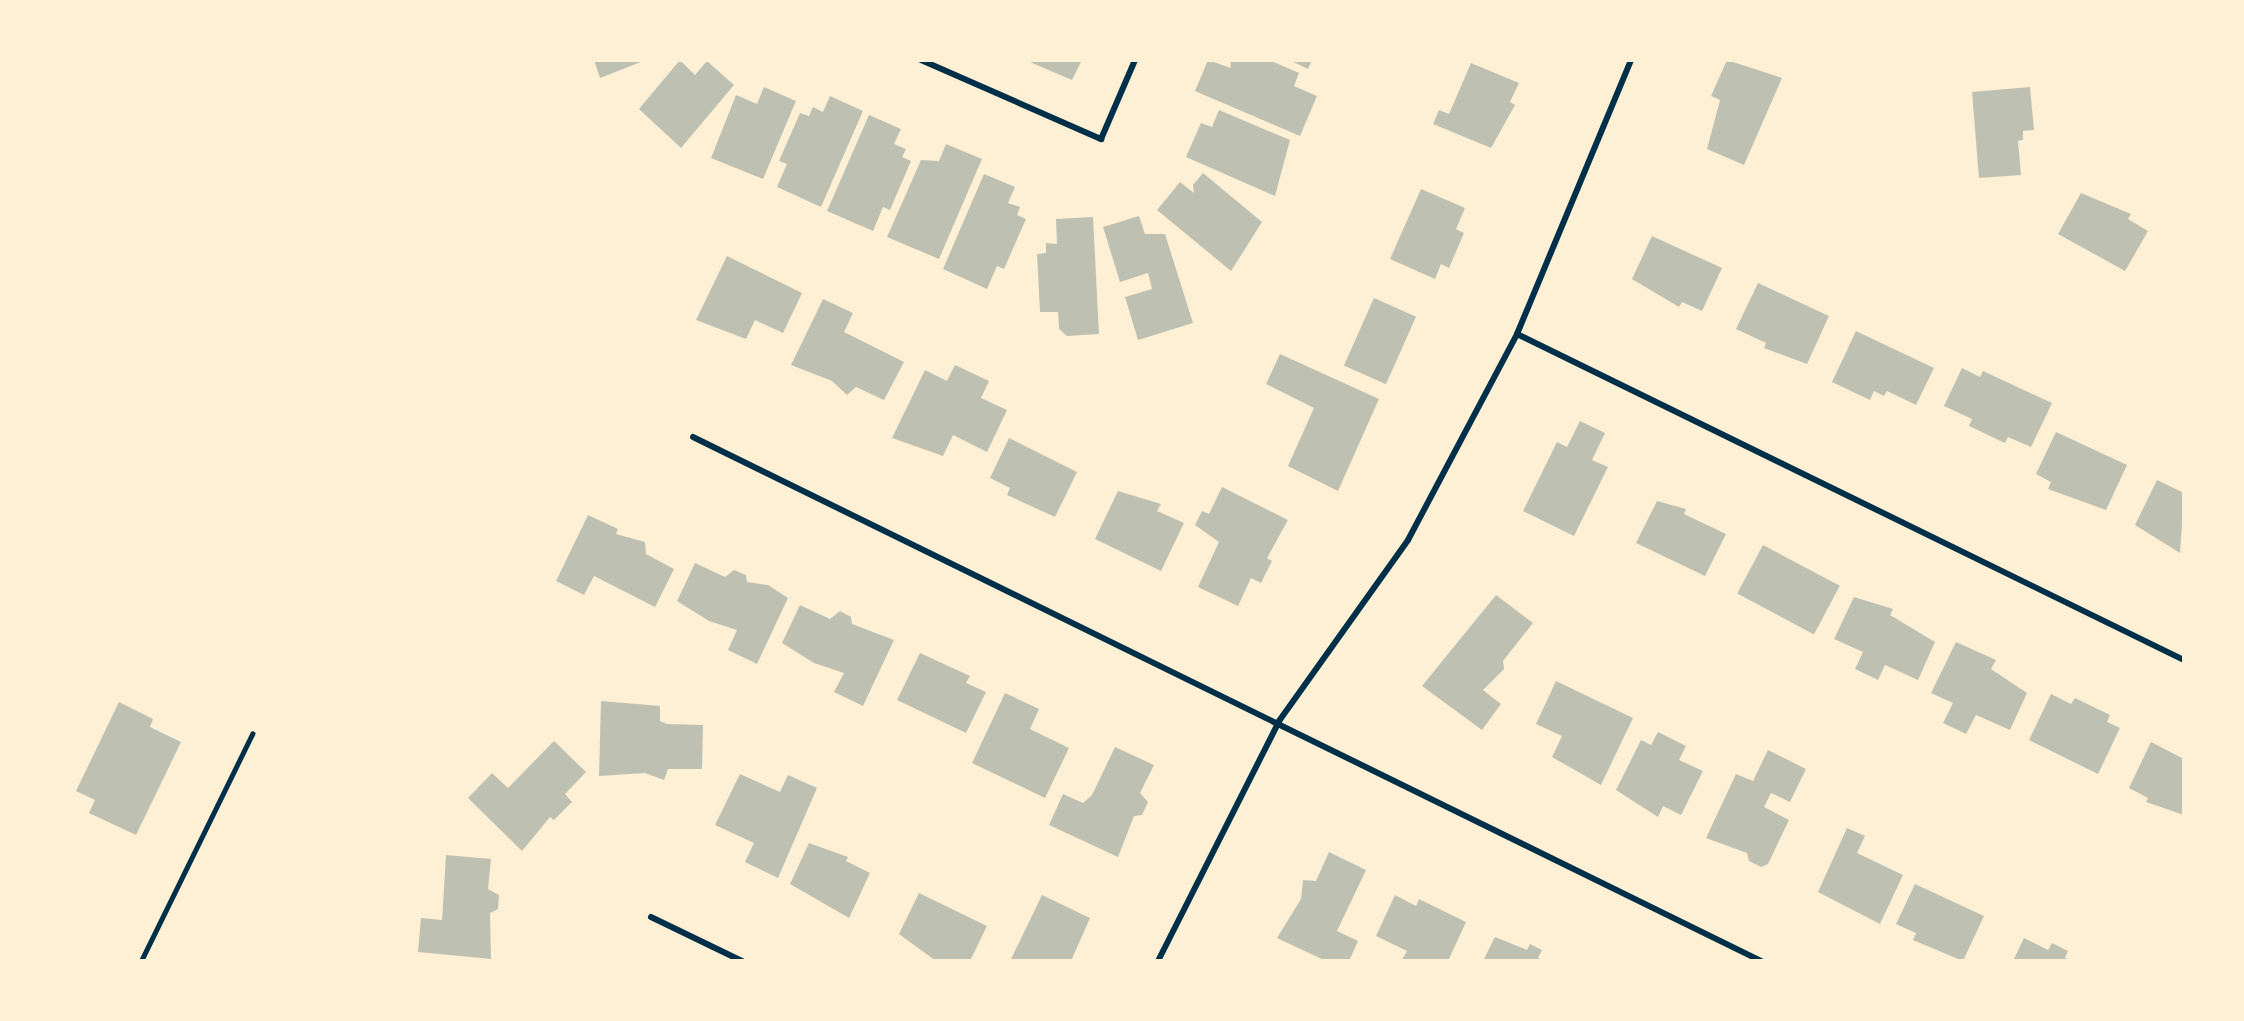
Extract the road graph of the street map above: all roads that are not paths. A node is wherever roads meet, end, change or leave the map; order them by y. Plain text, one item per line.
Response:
1 (1135, 60) edge
2 (1631, 60) edge
3 (925, 61) edge
4 (1517, 334) junction
5 (693, 437) dead end
6 (2184, 660) edge
7 (1279, 722) junction
8 (252, 734) dead end
9 (651, 917) dead end
10 (141, 961) edge
11 (742, 961) edge
12 (1158, 961) edge
13 (1761, 961) edge

1 - 3 street
2 - 4 street
4 - 6 street
4 - 7 street
5 - 7 street
7 - 12 street
7 - 13 street
8 - 10 lane
9 - 11 street

